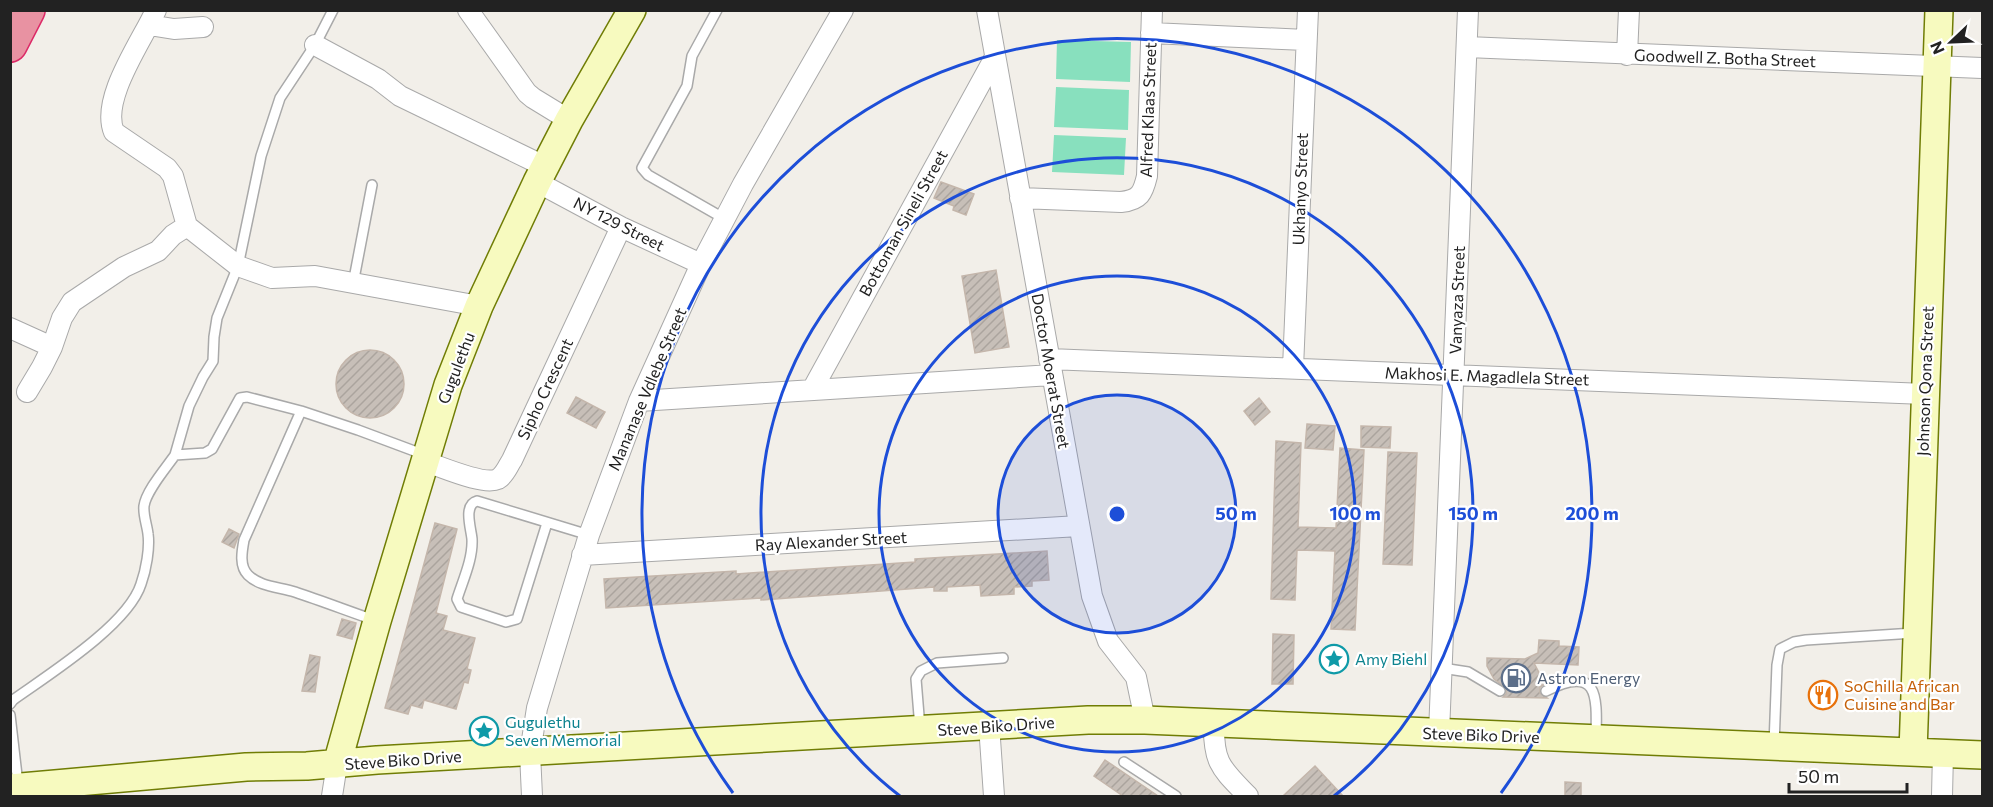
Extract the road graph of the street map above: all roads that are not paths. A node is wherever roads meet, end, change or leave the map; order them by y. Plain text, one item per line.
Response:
1 (16, 10) edge
2 (28, 10) edge
3 (333, 10) edge
4 (632, 10) edge
5 (717, 10) edge
6 (843, 10) edge
7 (987, 10) edge
8 (1152, 10) edge
9 (1308, 10) edge
10 (1468, 10) edge
11 (1629, 10) edge
12 (1939, 10) edge
13 (474, 13) edge
14 (10, 17) edge
15 (152, 18) edge
16 (203, 27) dead end
17 (1151, 33) junction
18 (1306, 40) junction
19 (10, 45) edge
20 (315, 45) junction
21 (1467, 47) junction
22 (1627, 55) junction
23 (995, 57) junction
24 (1936, 66) junction
25 (1983, 68) edge
26 (570, 120) junction
27 (542, 175) junction
28 (372, 185) dead end
29 (1020, 198) junction
30 (725, 219) junction
31 (187, 226) junction
32 (621, 227) junction
33 (701, 264) junction
34 (238, 266) junction
35 (353, 284) junction
36 (479, 306) junction
37 (10, 328) edge
38 (52, 347) junction
39 (1050, 367) junction
40 (1293, 368) junction
41 (1454, 375) junction
42 (812, 390) junction
43 (27, 392) dead end
44 (1925, 394) junction
45 (639, 401) junction
46 (301, 411) junction
47 (175, 455) junction
48 (424, 458) junction
49 (547, 523) junction
50 (1079, 526) junction
51 (589, 535) junction
52 (582, 555) junction
53 (377, 621) junction
54 (1916, 633) junction
55 (1004, 658) dead end
56 (1442, 668) junction
57 (1500, 691) dead end
58 (1546, 691) dead end
59 (10, 704) edge
60 (10, 715) edge
61 (1145, 720) junction
62 (1214, 723) junction
63 (989, 725) junction
64 (921, 730) junction
65 (1439, 733) junction
66 (1596, 740) junction
67 (1774, 747) junction
68 (1913, 752) junction
69 (530, 753) junction
70 (1983, 755) edge
71 (339, 757) junction
72 (1125, 762) dead end
73 (1943, 762) junction
74 (15, 787) edge
75 (332, 796) edge
76 (532, 796) edge
77 (994, 796) edge
78 (1176, 796) edge
79 (1248, 796) edge
80 (1942, 796) edge

1 - 14 highway
2 - 19 highway
3 - 20 lane
4 - 26 main road, Gugulethu
5 - 30 lane
6 - 30 street, Mananase Vdlebe Street
7 - 23 street, Doctor Moerat Street
8 - 17 street, Alfred Klaas Street
9 - 18 street, Ukhanyo Street
10 - 21 street, Vanyaza Street
11 - 22 street
12 - 24 main road, Johnson Qona Street
13 - 26 street
15 - 16 street
15 - 31 street
17 - 18 street
17 - 29 street, Alfred Klaas Street
18 - 40 street, Ukhanyo Street
20 - 27 street, NY 129 Street
20 - 34 lane
21 - 22 street, Goodwell Z. Botha Street
21 - 41 street, Vanyaza Street
22 - 24 street, Goodwell Z. Botha Street
23 - 29 street, Doctor Moerat Street
23 - 42 street, Bottoman Sineli Street
24 - 25 street, Goodwell Z. Botha Street
24 - 44 main road, Johnson Qona Street
26 - 27 main road, Gugulethu
27 - 32 street, NY 129 Street
27 - 36 main road, Gugulethu
28 - 35 lane
29 - 39 street, Doctor Moerat Street
30 - 33 street, Mananase Vdlebe Street
31 - 34 street
31 - 38 street
32 - 33 street, NY 129 Street
32 - 48 street, Sipho Crescent
33 - 45 street, Mananase Vdlebe Street
34 - 35 street
34 - 47 lane
35 - 36 street
36 - 48 main road, Gugulethu
37 - 38 street
38 - 43 street
39 - 40 street, Makhosi E. Magadlela Street
39 - 42 street, Makhosi E. Magadlela Street
39 - 50 street, Doctor Moerat Street
40 - 41 street, Makhosi E. Magadlela Street
41 - 44 street, Makhosi E. Magadlela Street
41 - 56 street, Vanyaza Street
42 - 45 street, Makhosi E. Magadlela Street
44 - 54 main road, Johnson Qona Street
45 - 51 street, Mananase Vdlebe Street
46 - 47 lane
46 - 48 lane
46 - 53 lane
47 - 59 lane
48 - 53 main road, Gugulethu
49 - 49 lane
49 - 51 lane
50 - 52 street, Ray Alexander Street
50 - 61 street, Doctor Moerat Street
51 - 52 street, Mananase Vdlebe Street
52 - 69 street, Mananase Vdlebe Street
53 - 71 main road, Gugulethu
54 - 67 lane
54 - 68 main road, Johnson Qona Street
55 - 64 lane
56 - 57 lane
56 - 65 street, Vanyaza Street
58 - 66 lane
60 - 74 lane
61 - 62 main road, Steve Biko Drive
61 - 63 main road, Steve Biko Drive
62 - 65 main road, Steve Biko Drive
62 - 79 street
63 - 64 main road, Steve Biko Drive
63 - 77 street
64 - 69 main road, Steve Biko Drive
65 - 66 main road, Steve Biko Drive
66 - 67 main road, Steve Biko Drive
67 - 68 main road, Steve Biko Drive
68 - 73 main road, Steve Biko Drive
69 - 71 main road, Steve Biko Drive
69 - 76 street, Mananase Vdlebe Street
70 - 73 main road, Steve Biko Drive
71 - 74 main road, Steve Biko Drive
71 - 75 street
72 - 78 lane
73 - 80 street

